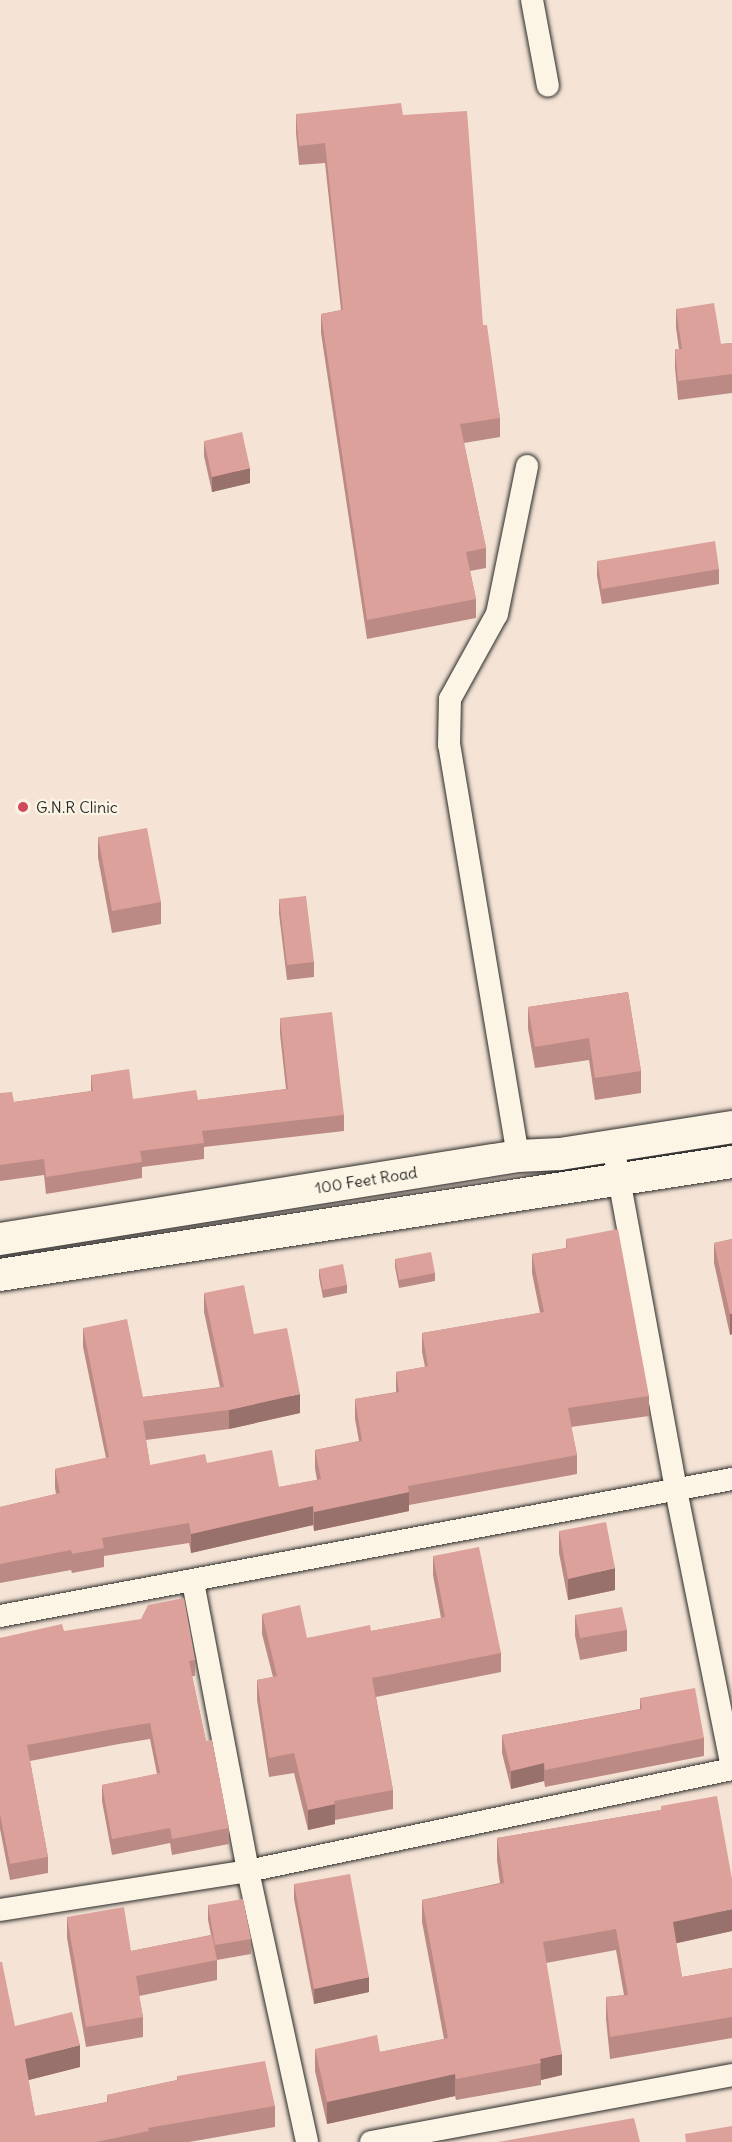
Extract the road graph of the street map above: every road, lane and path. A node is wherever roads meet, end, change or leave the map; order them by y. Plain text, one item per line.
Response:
1 (532, 0) edge
2 (548, 86) dead end
3 (527, 466) dead end
4 (732, 1127) edge
5 (613, 1146) junction
6 (518, 1156) junction
7 (732, 1162) edge
8 (618, 1179) junction
9 (0, 1239) edge
10 (0, 1275) edge
11 (732, 1479) edge
12 (676, 1490) junction
13 (193, 1582) junction
14 (0, 1616) edge
15 (732, 1768) edge
16 (248, 1871) junction
17 (0, 1910) edge
18 (732, 2075) edge
19 (308, 2142) edge
20 (371, 2142) edge

1 - 2 street
3 - 6 street
4 - 5 street, 100 Feet Road
5 - 6 street, 100 Feet Road
5 - 8 street
6 - 9 street, 100 Feet Road
7 - 8 street
8 - 10 street
8 - 12 street
11 - 12 street
12 - 13 street
12 - 15 street
13 - 14 street
13 - 16 street
15 - 16 street
16 - 17 street
16 - 19 street
18 - 20 street

